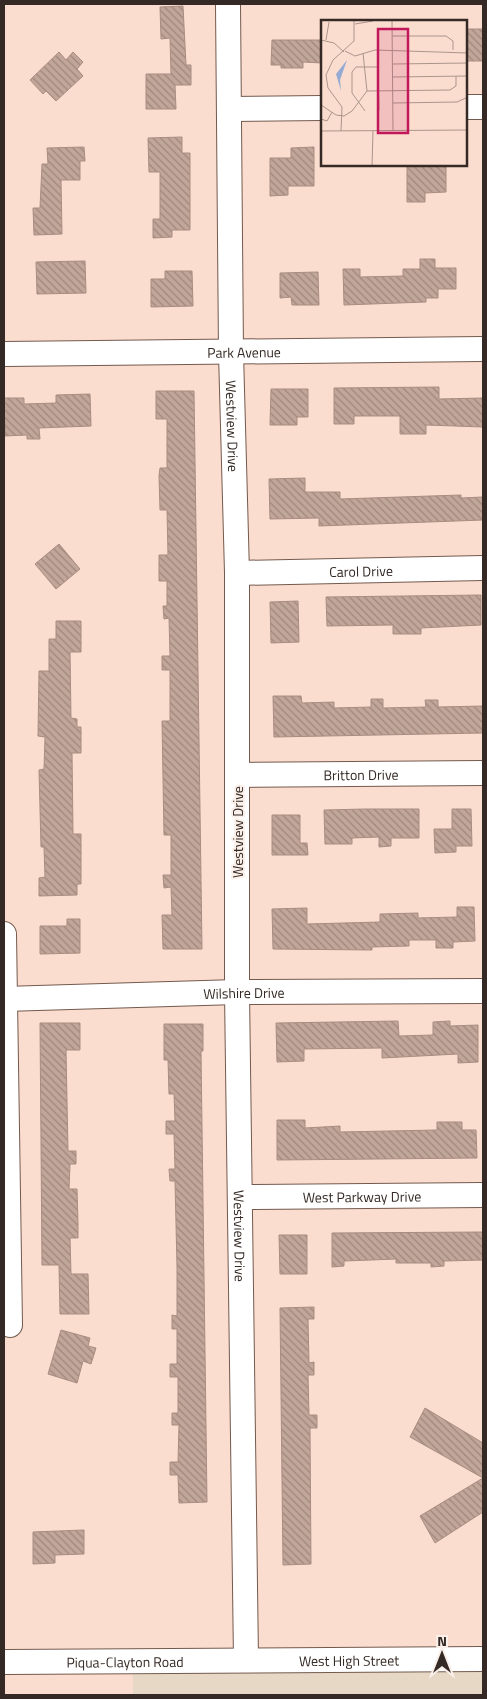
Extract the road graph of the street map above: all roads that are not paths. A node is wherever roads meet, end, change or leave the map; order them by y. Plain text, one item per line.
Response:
1 (228, 4) edge
2 (467, 107) edge
3 (483, 107) edge
4 (321, 108) edge
5 (229, 109) junction
6 (483, 349) edge
7 (231, 353) junction
8 (4, 354) edge
9 (483, 568) edge
10 (237, 573) junction
11 (483, 773) edge
12 (237, 775) junction
13 (4, 934) edge
14 (483, 990) edge
15 (237, 992) junction
16 (5, 999) edge
17 (483, 1195) edge
18 (241, 1197) junction
19 (10, 1325) dead end
20 (483, 1659) edge
21 (246, 1660) junction
22 (4, 1662) edge

1 - 5 street, Westview Drive
2 - 3 street
4 - 5 street
5 - 7 street, Westview Drive
6 - 7 street, Park Avenue
7 - 8 street, Park Avenue
7 - 10 street, Westview Drive
9 - 10 street, Carol Drive
10 - 12 street, Westview Drive
11 - 12 street, Britton Drive
12 - 15 street, Westview Drive
13 - 16 street
14 - 15 street, Wilshire Drive
15 - 16 street, Wilshire Drive
15 - 18 street, Westview Drive
16 - 19 street
17 - 18 street, West Parkway Drive
18 - 21 street, Westview Drive
20 - 21 street, West High Street
21 - 22 street, Piqua-Clayton Road

